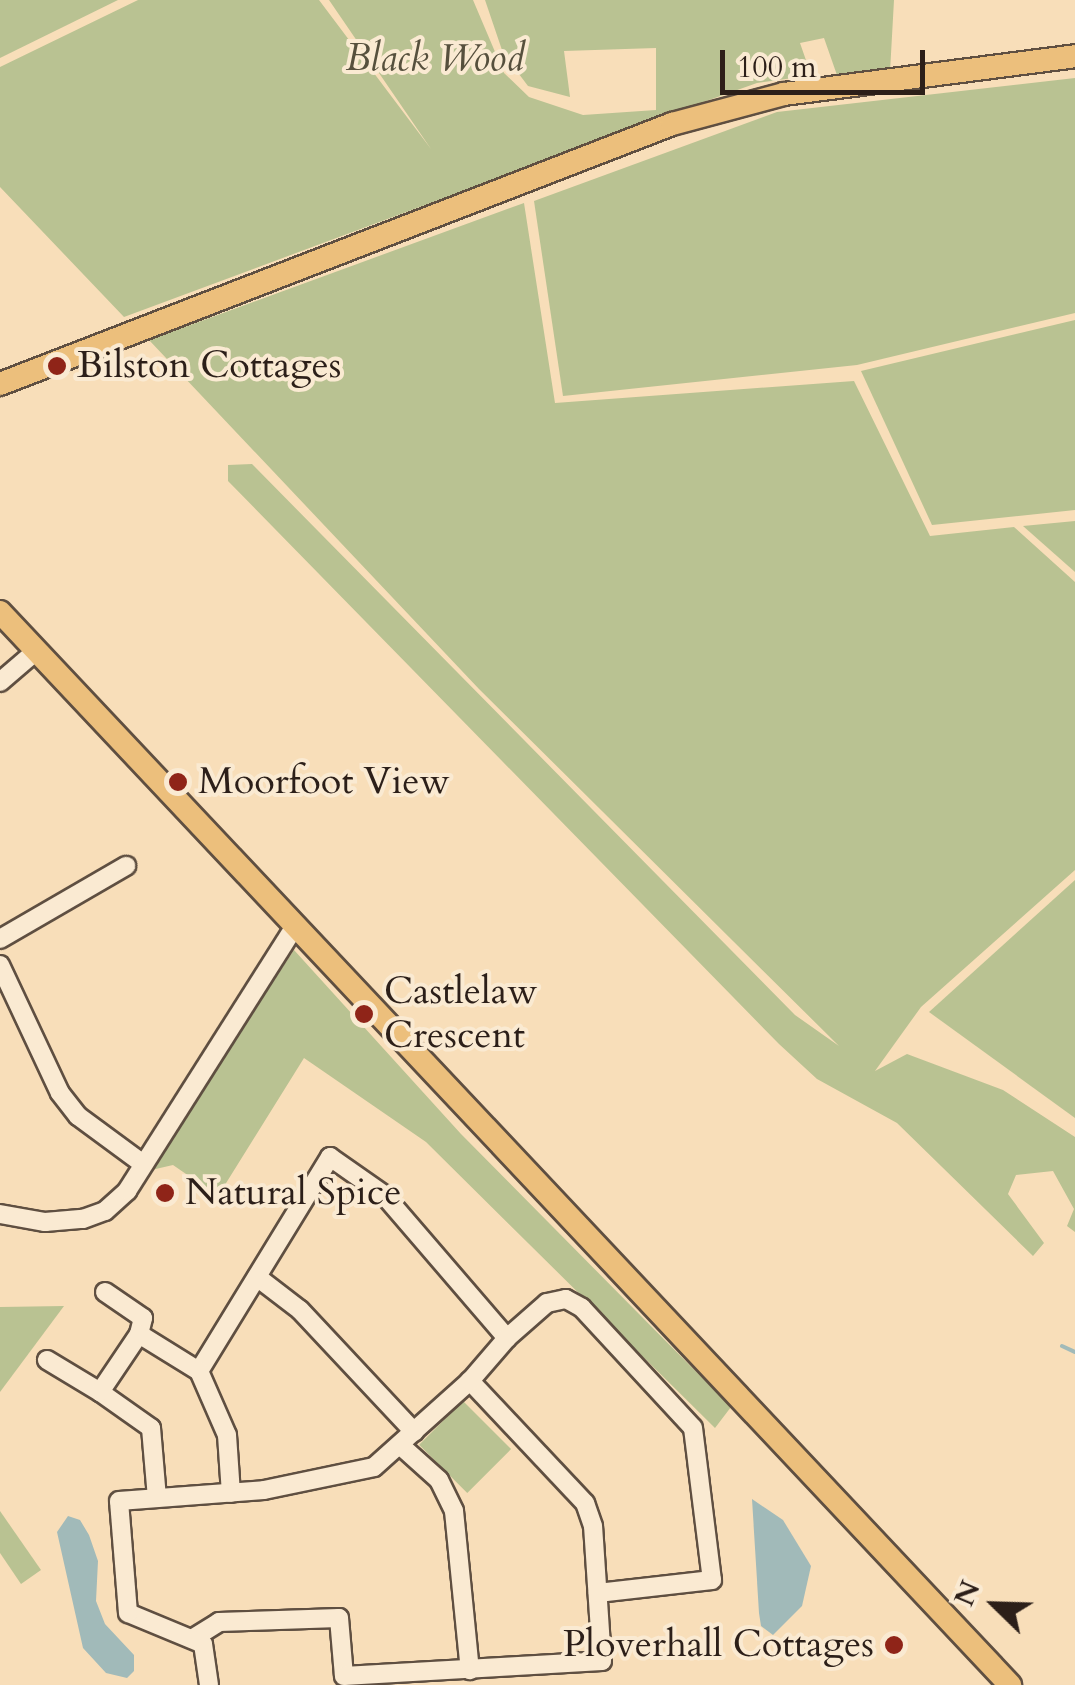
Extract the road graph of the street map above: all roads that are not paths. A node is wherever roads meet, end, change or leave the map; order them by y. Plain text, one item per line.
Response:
1 (1075, 56) edge
2 (0, 384) edge
3 (0, 612) edge
4 (35, 652) junction
5 (0, 682) edge
6 (126, 866) dead end
7 (296, 924) junction
8 (0, 939) edge
9 (0, 965) edge
10 (143, 1164) junction
11 (0, 1214) edge
12 (257, 1277) junction
13 (105, 1292) dead end
14 (139, 1334) junction
15 (506, 1338) junction
16 (48, 1360) dead end
17 (199, 1371) junction
18 (470, 1381) junction
19 (100, 1392) junction
20 (408, 1439) junction
21 (231, 1492) junction
22 (157, 1498) junction
23 (598, 1593) junction
24 (192, 1639) junction
25 (470, 1670) junction
26 (208, 1685) edge
27 (1010, 1685) edge

1 - 2 main road
3 - 4 main road
4 - 5 street
4 - 7 main road
6 - 8 street
7 - 10 street
7 - 27 main road
9 - 10 street
10 - 11 street
12 - 15 street
12 - 17 street
12 - 20 street
13 - 14 street
14 - 17 street
14 - 19 street
15 - 18 street
15 - 23 street
16 - 19 street
17 - 21 street
18 - 20 street
18 - 23 street
19 - 22 street
20 - 21 street
20 - 25 street
21 - 22 street
22 - 24 street
23 - 25 street
24 - 25 street
24 - 26 street

